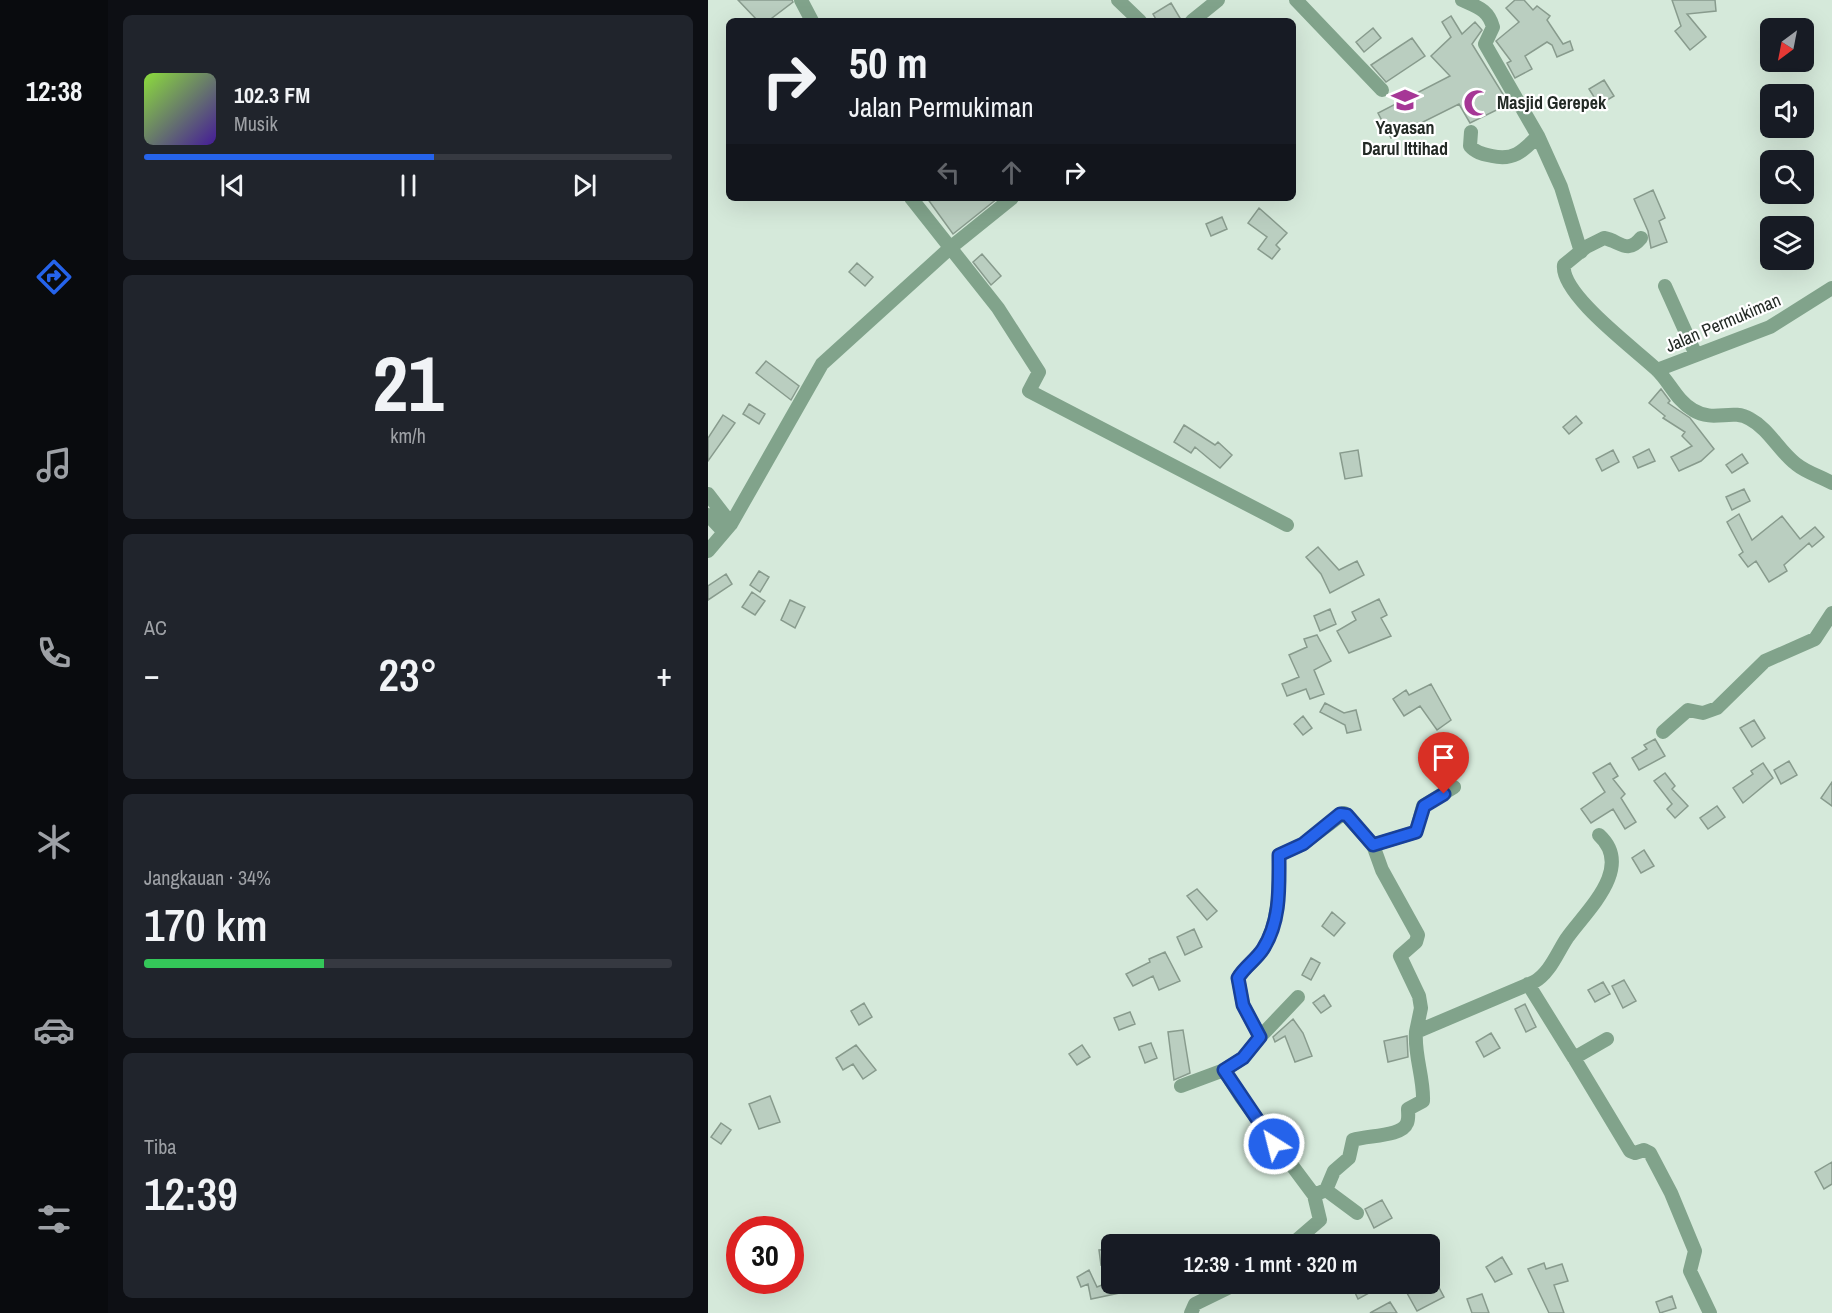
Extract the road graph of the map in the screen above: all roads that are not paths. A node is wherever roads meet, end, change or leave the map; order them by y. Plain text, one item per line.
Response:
1 (801, 0) edge
2 (1118, 0) edge
3 (1218, 0) edge
4 (1296, 0) edge
5 (1462, 0) edge
6 (810, 18) edge
7 (1137, 18) edge
8 (1196, 18) edge
9 (1382, 90) dead end
10 (1471, 132) dead end
11 (1538, 136) junction
12 (912, 201) edge
13 (1008, 201) edge
14 (1641, 238) dead end
15 (950, 248) junction
16 (1581, 252) junction
17 (1665, 286) dead end
18 (1832, 288) edge
19 (1696, 355) junction
20 (1657, 370) junction
21 (1832, 483) edge
22 (708, 494) edge
23 (708, 515) edge
24 (1287, 525) dead end
25 (728, 528) junction
26 (708, 551) edge
27 (1832, 613) edge
28 (1663, 732) dead end
29 (1454, 787) dead end
30 (1599, 835) dead end
31 (1373, 845) junction
32 (1528, 984) junction
33 (1298, 997) dead end
34 (1416, 1032) junction
35 (1260, 1037) junction
36 (1607, 1039) dead end
37 (1574, 1058) junction
38 (1224, 1070) junction
39 (1181, 1086) dead end
40 (1320, 1192) junction
41 (1357, 1213) dead end
42 (1304, 1234) edge
43 (1216, 1294) edge
44 (1191, 1313) edge
45 (1710, 1313) edge

1 - 6 street
2 - 7 street
3 - 8 street
4 - 9 street
5 - 11 street
10 - 11 street
11 - 16 street
12 - 15 street
13 - 15 street
14 - 16 street, Jalan Permukiman
15 - 24 street
15 - 25 street
16 - 20 street, Jalan Permukiman
17 - 19 street
18 - 19 street, Jalan Permukiman
19 - 20 street, Jalan Permukiman
20 - 21 street, Jalan Permukiman
22 - 25 street
23 - 25 street
25 - 26 street
27 - 28 street
29 - 31 street
30 - 32 street
31 - 34 street
31 - 35 street
32 - 34 street
32 - 37 street
33 - 35 street
34 - 40 street
35 - 38 street
36 - 37 street
37 - 45 street
38 - 39 street
38 - 40 street
40 - 41 street
40 - 42 street
43 - 44 street

